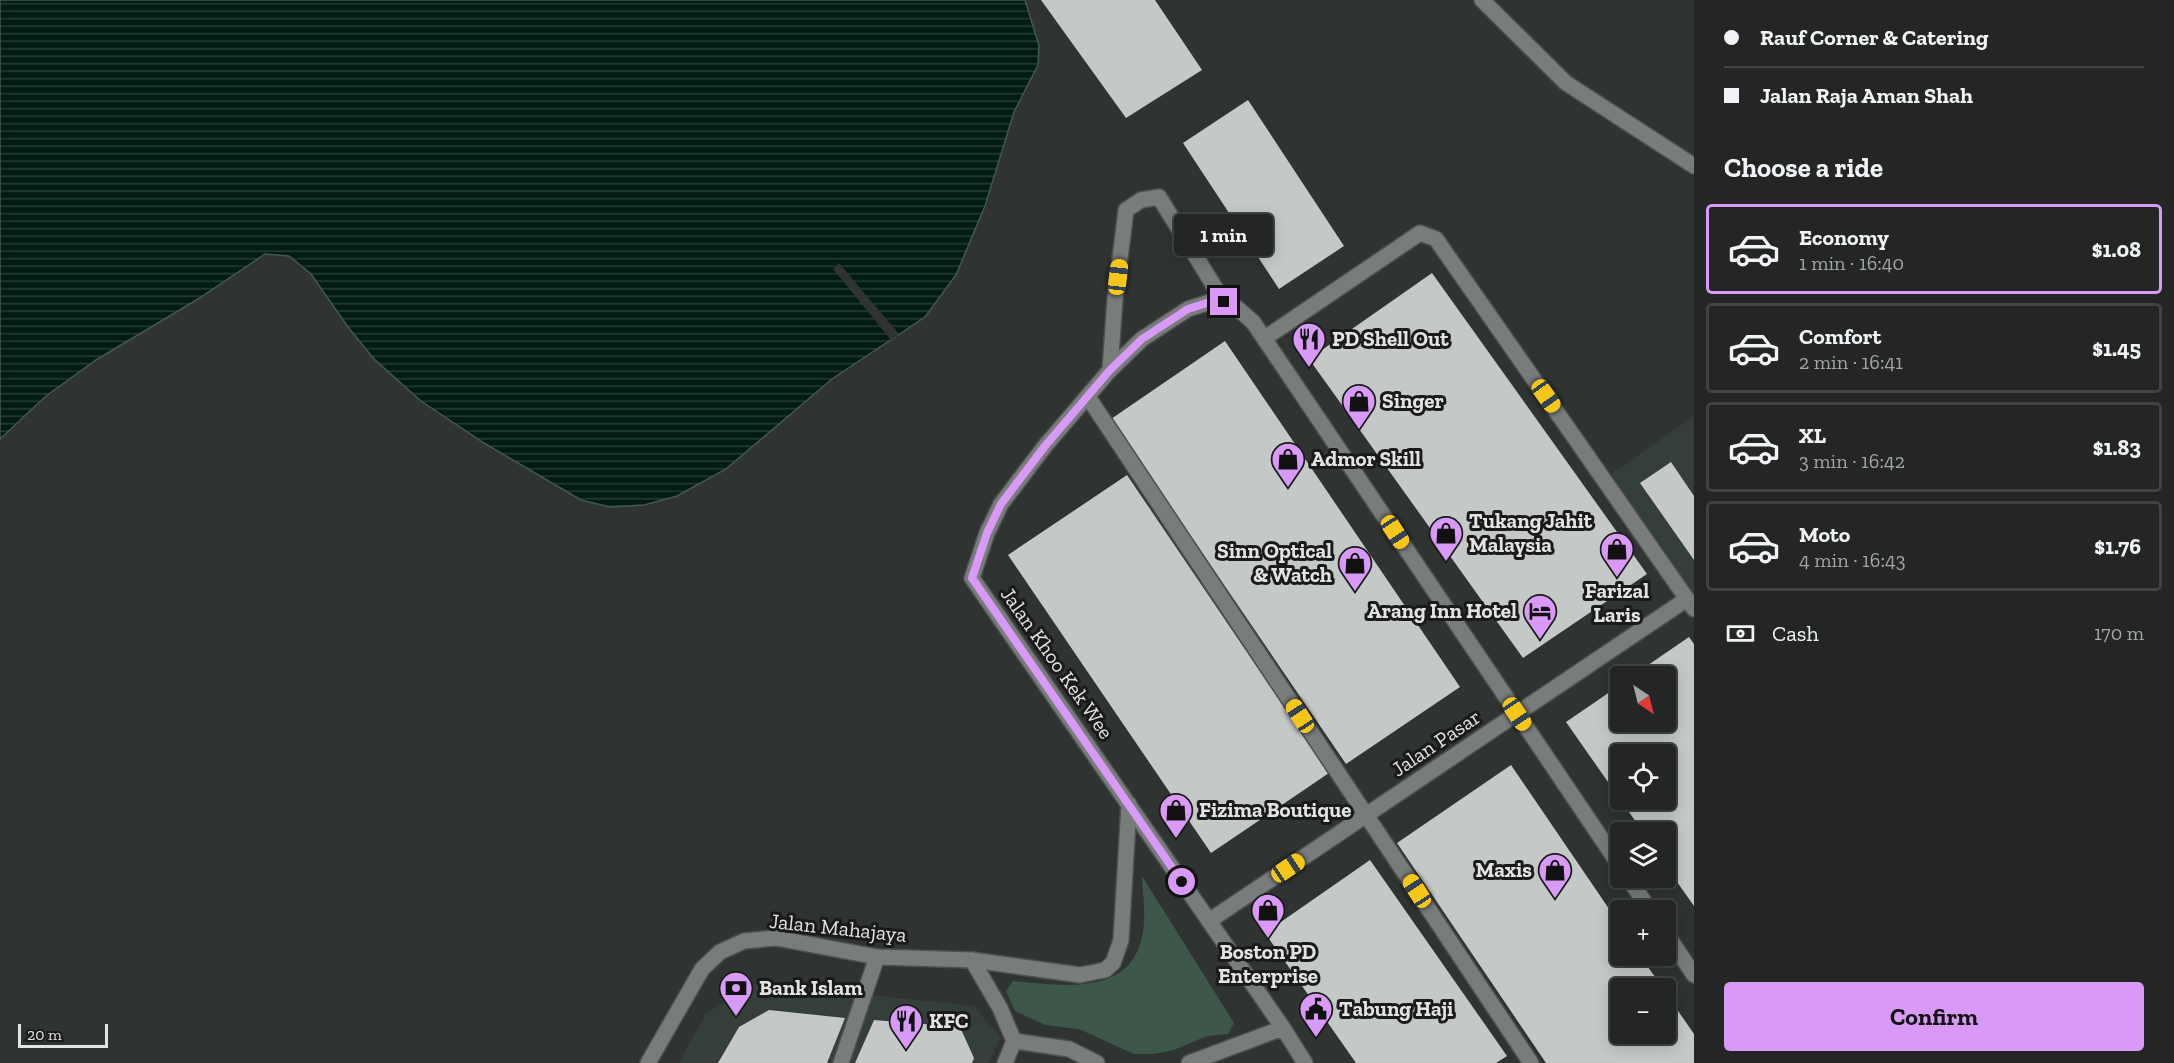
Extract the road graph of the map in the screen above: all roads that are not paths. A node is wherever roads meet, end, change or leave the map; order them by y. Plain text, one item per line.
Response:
1 (1482, 0) edge
2 (1694, 166) edge
3 (1224, 302) junction
4 (1265, 338) junction
5 (1110, 370) junction
6 (1089, 397) junction
7 (1692, 601) edge
8 (1517, 714) junction
9 (1129, 804) junction
10 (1366, 815) junction
11 (1610, 851) edge
12 (1209, 921) junction
13 (1676, 949) edge
14 (877, 957) junction
15 (972, 960) junction
16 (1694, 975) edge
17 (1283, 1028) junction
18 (1014, 1041) junction
19 (648, 1063) edge
20 (841, 1063) edge
21 (1005, 1063) edge
22 (1097, 1063) edge
23 (1189, 1063) edge
24 (1305, 1063) edge
25 (1532, 1063) edge

1 - 2 street
3 - 4 street
3 - 5 street, Jalan Khoo Kek Wee
3 - 5 street
4 - 7 street
4 - 8 street
5 - 6 street, Jalan Khoo Kek Wee
6 - 9 street, Jalan Khoo Kek Wee
6 - 10 street
7 - 8 street, Jalan Pasar
8 - 10 street, Jalan Pasar
8 - 11 street
9 - 12 street, Jalan Khoo Kek Wee
9 - 15 street, Jalan Mahajaya
10 - 12 street, Jalan Pasar
10 - 25 street
12 - 17 street, Jalan Khoo Kek Wee
13 - 16 street
14 - 15 street, Jalan Mahajaya
14 - 19 street, Jalan Mahajaya
14 - 20 street
15 - 18 street
17 - 23 street
17 - 24 street, Jalan Khoo Kek Wee
18 - 21 street
18 - 22 street

